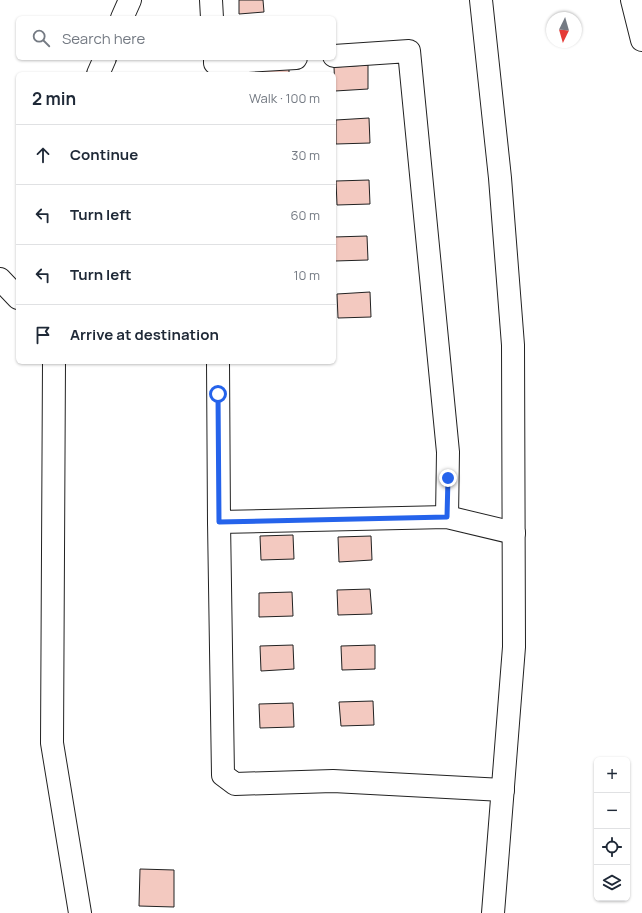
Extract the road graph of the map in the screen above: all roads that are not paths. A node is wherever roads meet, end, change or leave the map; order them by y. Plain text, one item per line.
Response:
1 (211, 0) edge
2 (481, 0) edge
3 (632, 0) edge
4 (212, 16) edge
5 (642, 40) edge
6 (336, 56) edge
7 (104, 60) edge
8 (263, 60) edge
9 (213, 63) edge
10 (99, 72) edge
11 (0, 279) edge
12 (16, 296) edge
13 (54, 364) edge
14 (218, 364) edge
15 (447, 517) junction
16 (219, 522) junction
17 (514, 533) junction
18 (503, 790) junction
19 (494, 912) edge
20 (80, 913) edge

1 - 4 main road
2 - 17 main road
3 - 5 main road
6 - 15 main road
7 - 10 main road
8 - 9 main road
11 - 12 main road
13 - 20 main road
14 - 16 main road
15 - 16 main road
15 - 17 main road
16 - 18 main road
17 - 18 main road
18 - 19 main road

